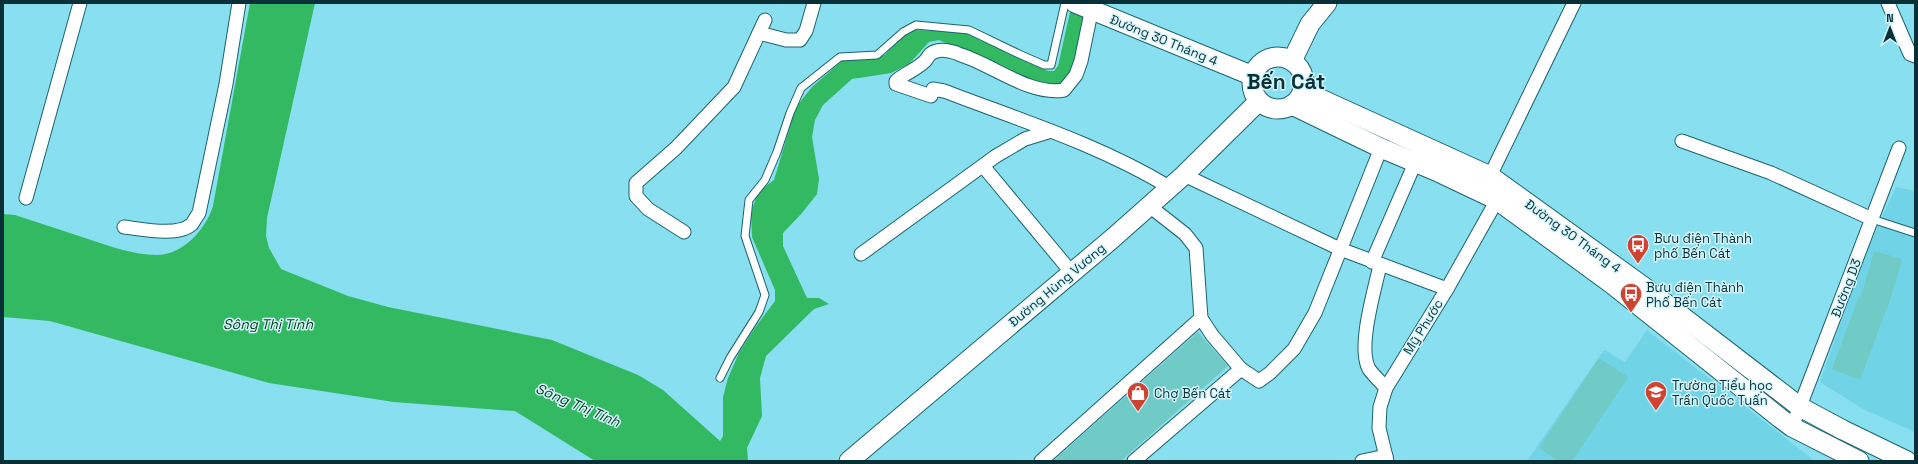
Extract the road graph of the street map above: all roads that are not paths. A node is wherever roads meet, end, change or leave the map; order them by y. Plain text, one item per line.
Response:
1 (80, 3) edge
2 (240, 3) edge
3 (814, 3) edge
4 (1065, 3) edge
5 (1327, 3) edge
6 (1574, 3) edge
7 (1888, 3) edge
8 (1088, 6) edge
9 (765, 20) dead end
10 (759, 33) junction
11 (1915, 56) edge
12 (1292, 60) junction
13 (1253, 76) junction
14 (1298, 98) junction
15 (1259, 101) junction
16 (1333, 114) junction
17 (1048, 132) junction
18 (1682, 141) dead end
19 (1381, 148) junction
20 (1899, 148) dead end
21 (1415, 163) junction
22 (983, 166) junction
23 (1184, 175) junction
24 (1490, 176) junction
25 (1169, 187) junction
26 (26, 198) dead end
27 (1497, 200) junction
28 (1148, 205) junction
29 (1872, 219) junction
30 (124, 227) dead end
31 (684, 232) dead end
32 (1915, 233) edge
33 (1340, 249) junction
34 (861, 254) dead end
35 (1376, 264) junction
36 (1072, 273) junction
37 (1617, 278) junction
38 (1447, 289) junction
39 (1201, 318) junction
40 (1242, 369) junction
41 (720, 378) dead end
42 (1386, 388) junction
43 (1800, 407) junction
44 (1792, 427) junction
45 (1386, 459) edge
46 (849, 461) edge
47 (1041, 461) edge
48 (1134, 461) edge
49 (1362, 461) edge
50 (1859, 461) edge
51 (1907, 461) edge

1 - 26 street
2 - 30 street
3 - 10 street
4 - 41 lane
5 - 12 main road
6 - 24 street
7 - 11 street
8 - 13 main road, Đường 30 Tháng 4
8 - 17 street
9 - 10 street
10 - 31 street
12 - 13 main road
12 - 14 main road
13 - 15 main road
14 - 15 main road
14 - 16 main road, Đường 30 Tháng 4
15 - 23 main road, Đường Hùng Vương
16 - 19 main road, Đường 30 Tháng 4
16 - 24 main road, Đường 30 Tháng 4
17 - 22 street
17 - 25 street
18 - 29 street
19 - 21 main road, Đường 30 Tháng 4
19 - 33 street
20 - 29 street, Đường D3
21 - 27 main road, Đường 30 Tháng 4
21 - 35 street
22 - 34 street
22 - 36 street
23 - 25 main road, Đường Hùng Vương
23 - 33 street
24 - 27 main road
24 - 37 main road, Đường 30 Tháng 4
25 - 28 main road, Đường Hùng Vương
27 - 37 main road, Đường 30 Tháng 4
27 - 38 street, Mỹ Phước
28 - 36 main road, Đường Hùng Vương
28 - 39 street
29 - 32 lane
29 - 43 street, Đường D3
33 - 35 street
33 - 40 street
35 - 38 street
35 - 42 street
36 - 46 main road, Đường Hùng Vương
37 - 43 main road, Đường 30 Tháng 4
37 - 44 main road, Đường 30 Tháng 4
38 - 42 street, Mỹ Phước
39 - 40 street
39 - 47 street
40 - 48 street
42 - 45 street, Mỹ Phước
43 - 44 street, Đường D3
43 - 51 main road, Đường 30 Tháng 4
44 - 50 main road, Đường 30 Tháng 4
45 - 49 street

